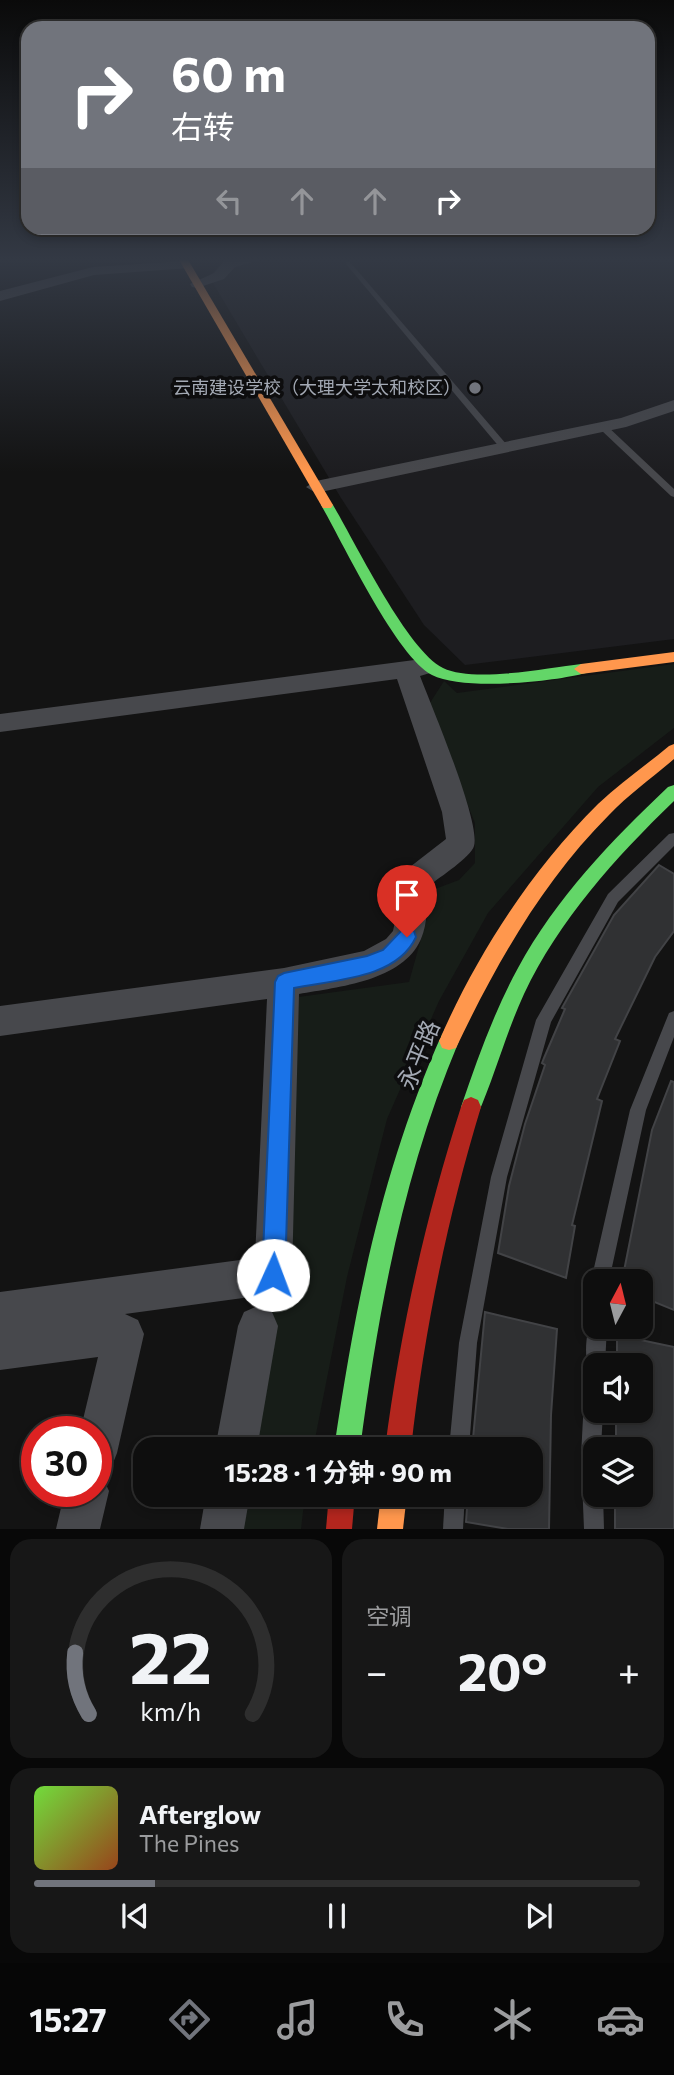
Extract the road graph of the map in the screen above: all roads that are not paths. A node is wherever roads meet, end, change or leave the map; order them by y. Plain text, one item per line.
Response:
1 (224, 329) edge
2 (404, 329) edge
3 (674, 405) edge
4 (603, 427) junction
5 (504, 447) junction
6 (316, 487) junction
7 (674, 494) edge
8 (674, 657) edge
9 (417, 668) junction
10 (0, 723) edge
11 (674, 750) edge
12 (674, 791) edge
13 (674, 838) edge
14 (284, 982) junction
15 (674, 1018) edge
16 (0, 1021) edge
17 (603, 1269) edge
18 (0, 1312) edge
19 (258, 1326) dead end
20 (0, 1350) edge
21 (105, 1416) edge
22 (593, 1423) edge
23 (238, 1437) edge
24 (349, 1437) edge
25 (400, 1437) edge
26 (460, 1437) edge
27 (83, 1507) edge
28 (226, 1507) edge
29 (341, 1507) edge
30 (393, 1507) edge
31 (454, 1507) edge
32 (78, 1529) edge
33 (222, 1529) edge
34 (339, 1529) edge
35 (390, 1529) edge
36 (453, 1529) edge
37 (594, 1529) edge

1 - 6 street
2 - 5 lane
3 - 4 street
4 - 5 street
4 - 7 lane
5 - 6 street
6 - 9 street
8 - 9 street
9 - 10 street
9 - 14 street
11 - 24 street, 永平路
12 - 25 street
13 - 26 lane
14 - 16 street
14 - 18 street
15 - 17 lane
19 - 23 street
20 - 21 street
22 - 37 lane
27 - 32 street
28 - 33 street
29 - 34 street
30 - 35 street
31 - 36 lane

